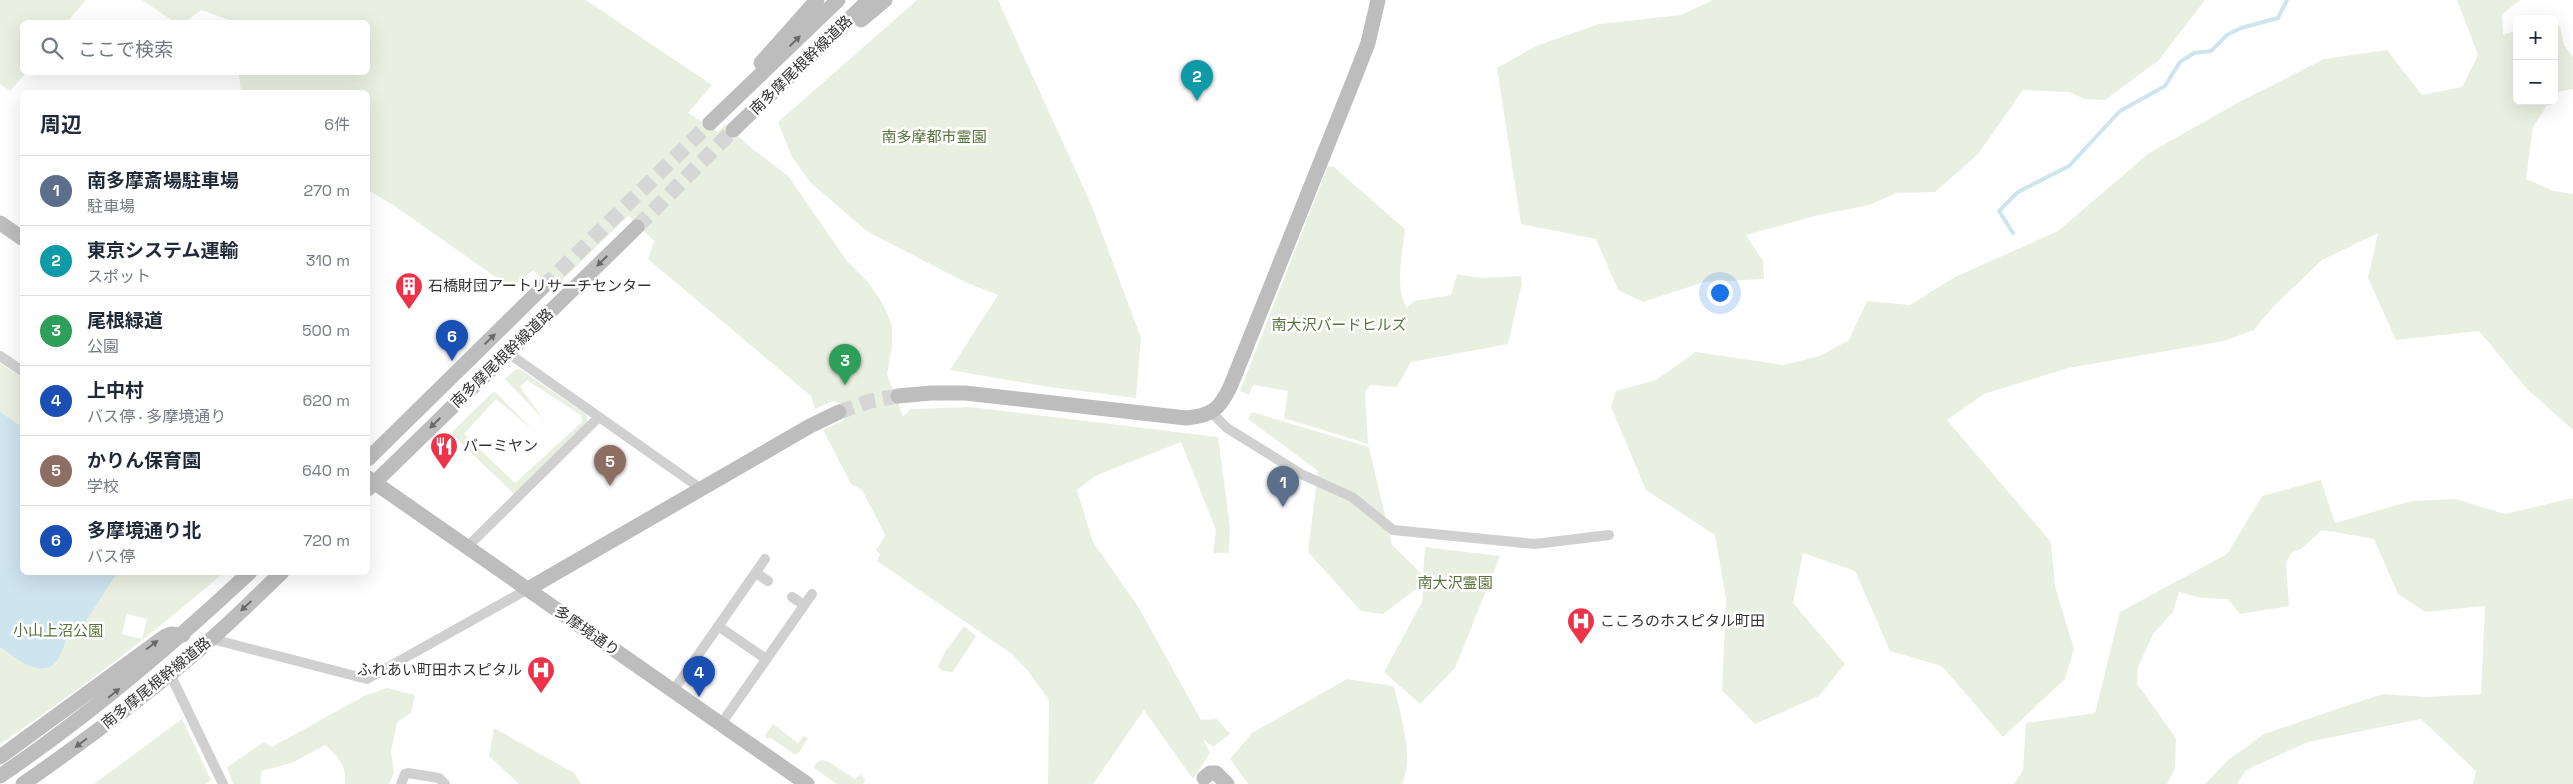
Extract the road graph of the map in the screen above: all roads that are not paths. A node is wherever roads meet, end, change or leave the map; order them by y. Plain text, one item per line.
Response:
1 (817, 0) edge
2 (838, 0) edge
3 (869, 0) edge
4 (885, 0) edge
5 (1378, 0) edge
6 (767, 97) junction
7 (733, 130) tunnel mouth
8 (0, 222) edge
9 (636, 227) tunnel mouth
10 (20, 237) edge
11 (543, 287) tunnel mouth
12 (508, 353) junction
13 (0, 356) edge
14 (20, 370) edge
15 (898, 396) tunnel mouth
16 (839, 412) tunnel mouth
17 (1211, 412) junction
18 (599, 417) junction
19 (370, 457) edge
20 (370, 483) edge
21 (700, 488) junction
22 (1608, 535) dead end
23 (467, 547) junction
24 (765, 559) dead end
25 (756, 572) junction
26 (247, 575) edge
27 (279, 575) edge
28 (768, 581) dead end
29 (528, 589) junction
30 (812, 594) dead end
31 (792, 597) dead end
32 (804, 605) junction
33 (718, 626) junction
34 (183, 635) junction
35 (212, 638) junction
36 (766, 659) junction
37 (170, 674) junction
38 (673, 691) junction
39 (721, 724) junction
40 (0, 757) edge
41 (5, 777) edge
42 (1202, 781) edge
43 (23, 784) edge
44 (223, 784) edge
45 (401, 784) edge
46 (445, 784) edge
47 (807, 784) edge
48 (1227, 784) edge

1 -> 2 main road, 南多摩尾根幹線道路
3 - 6 main road, 南多摩尾根幹線道路
4 - 6 main road
5 - 17 main road
6 - 7 main road, 南多摩尾根幹線道路
8 - 10 main road
9 -> 12 main road, 南多摩尾根幹線道路
19 -> 11 main road, 南多摩尾根幹線道路
12 - 18 street
12 -> 20 main road, 南多摩尾根幹線道路
13 - 14 street
15 - 17 main road
16 - 21 main road
17 - 22 street
18 - 21 street
18 - 23 street
20 - 23 main road, 多摩境通り
21 - 29 main road
23 - 29 main road, 多摩境通り
24 - 25 street
25 - 28 street
25 - 33 street
26 - 34 main road, 南多摩尾根幹線道路
27 -> 35 main road, 南多摩尾根幹線道路
29 - 35 street
29 - 38 main road, 多摩境通り
30 - 32 street
31 - 32 street
32 - 36 street
33 - 36 street
33 - 38 street
40 -> 34 main road
41 -> 34 main road, 南多摩尾根幹線道路
35 - 37 main road, 南多摩尾根幹線道路
36 - 39 street
37 -> 43 main road, 南多摩尾根幹線道路
37 - 44 street
38 - 39 main road, 多摩境通り
39 - 47 main road, 多摩境通り
42 - 48 main road
45 - 46 street

